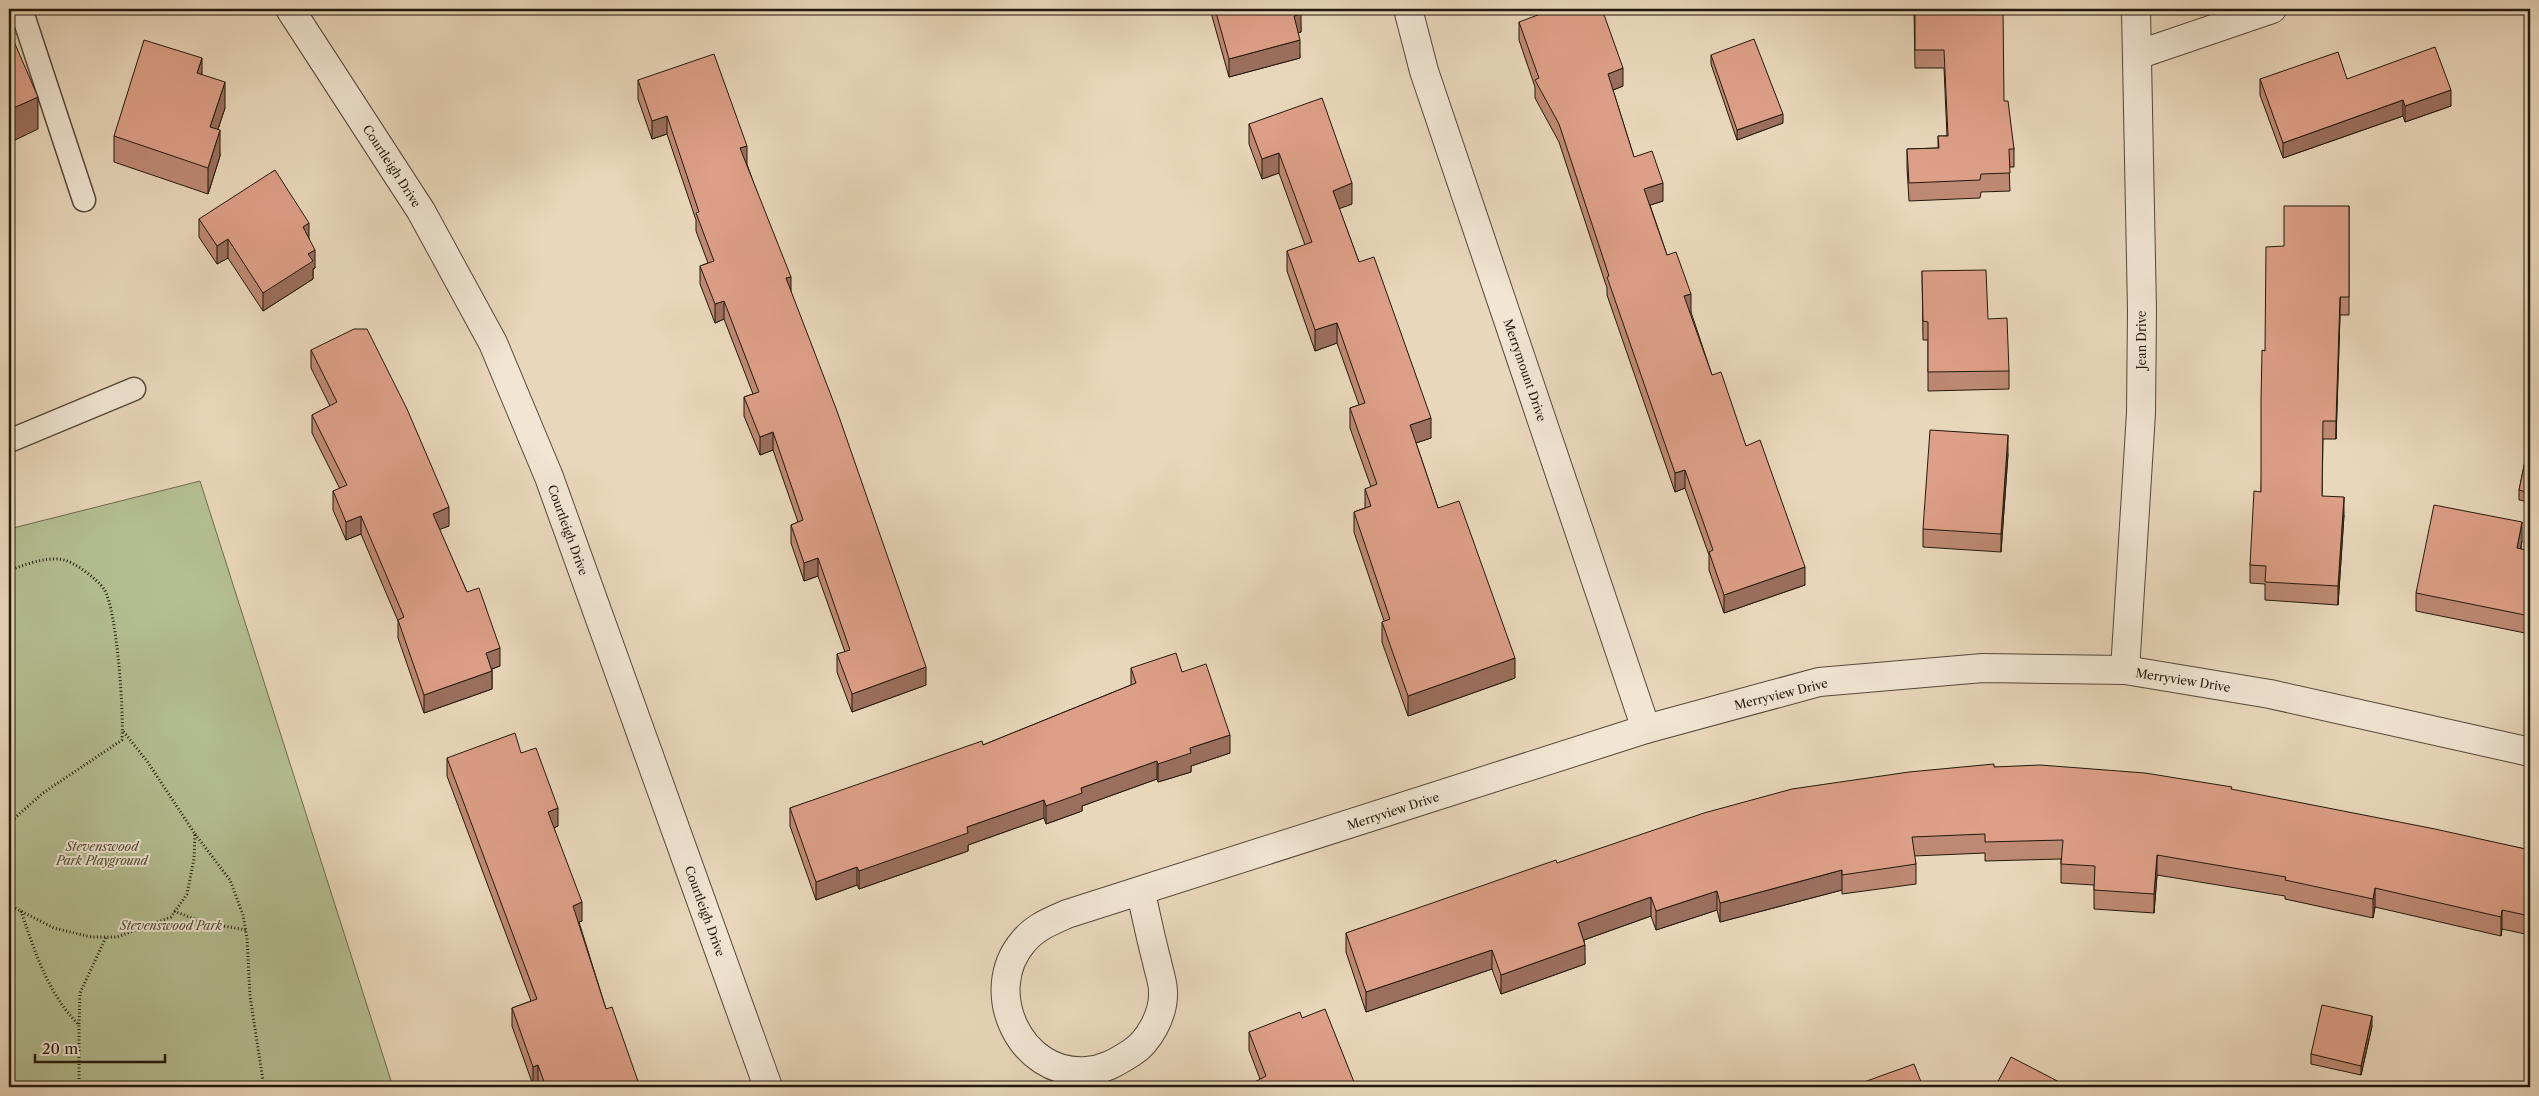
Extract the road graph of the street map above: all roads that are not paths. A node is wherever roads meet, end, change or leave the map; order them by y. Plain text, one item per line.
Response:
1 (21, 9) edge
2 (290, 9) edge
3 (1408, 9) edge
4 (2136, 9) edge
5 (2272, 9) edge
6 (2137, 55) junction
7 (84, 200) dead end
8 (134, 389) dead end
9 (9, 441) edge
10 (2125, 670) junction
11 (1646, 729) junction
12 (2530, 752) edge
13 (1141, 892) junction
14 (768, 1087) edge

1 - 7 lane
2 - 14 street, Courtleigh Drive
3 - 11 street, Merrymount Drive
4 - 6 street, Jean Drive
5 - 6 street
6 - 10 street, Jean Drive
8 - 9 lane
10 - 11 street, Merryview Drive
10 - 12 street, Merryview Drive
11 - 13 street, Merryview Drive
13 - 13 street, Merryview Drive

